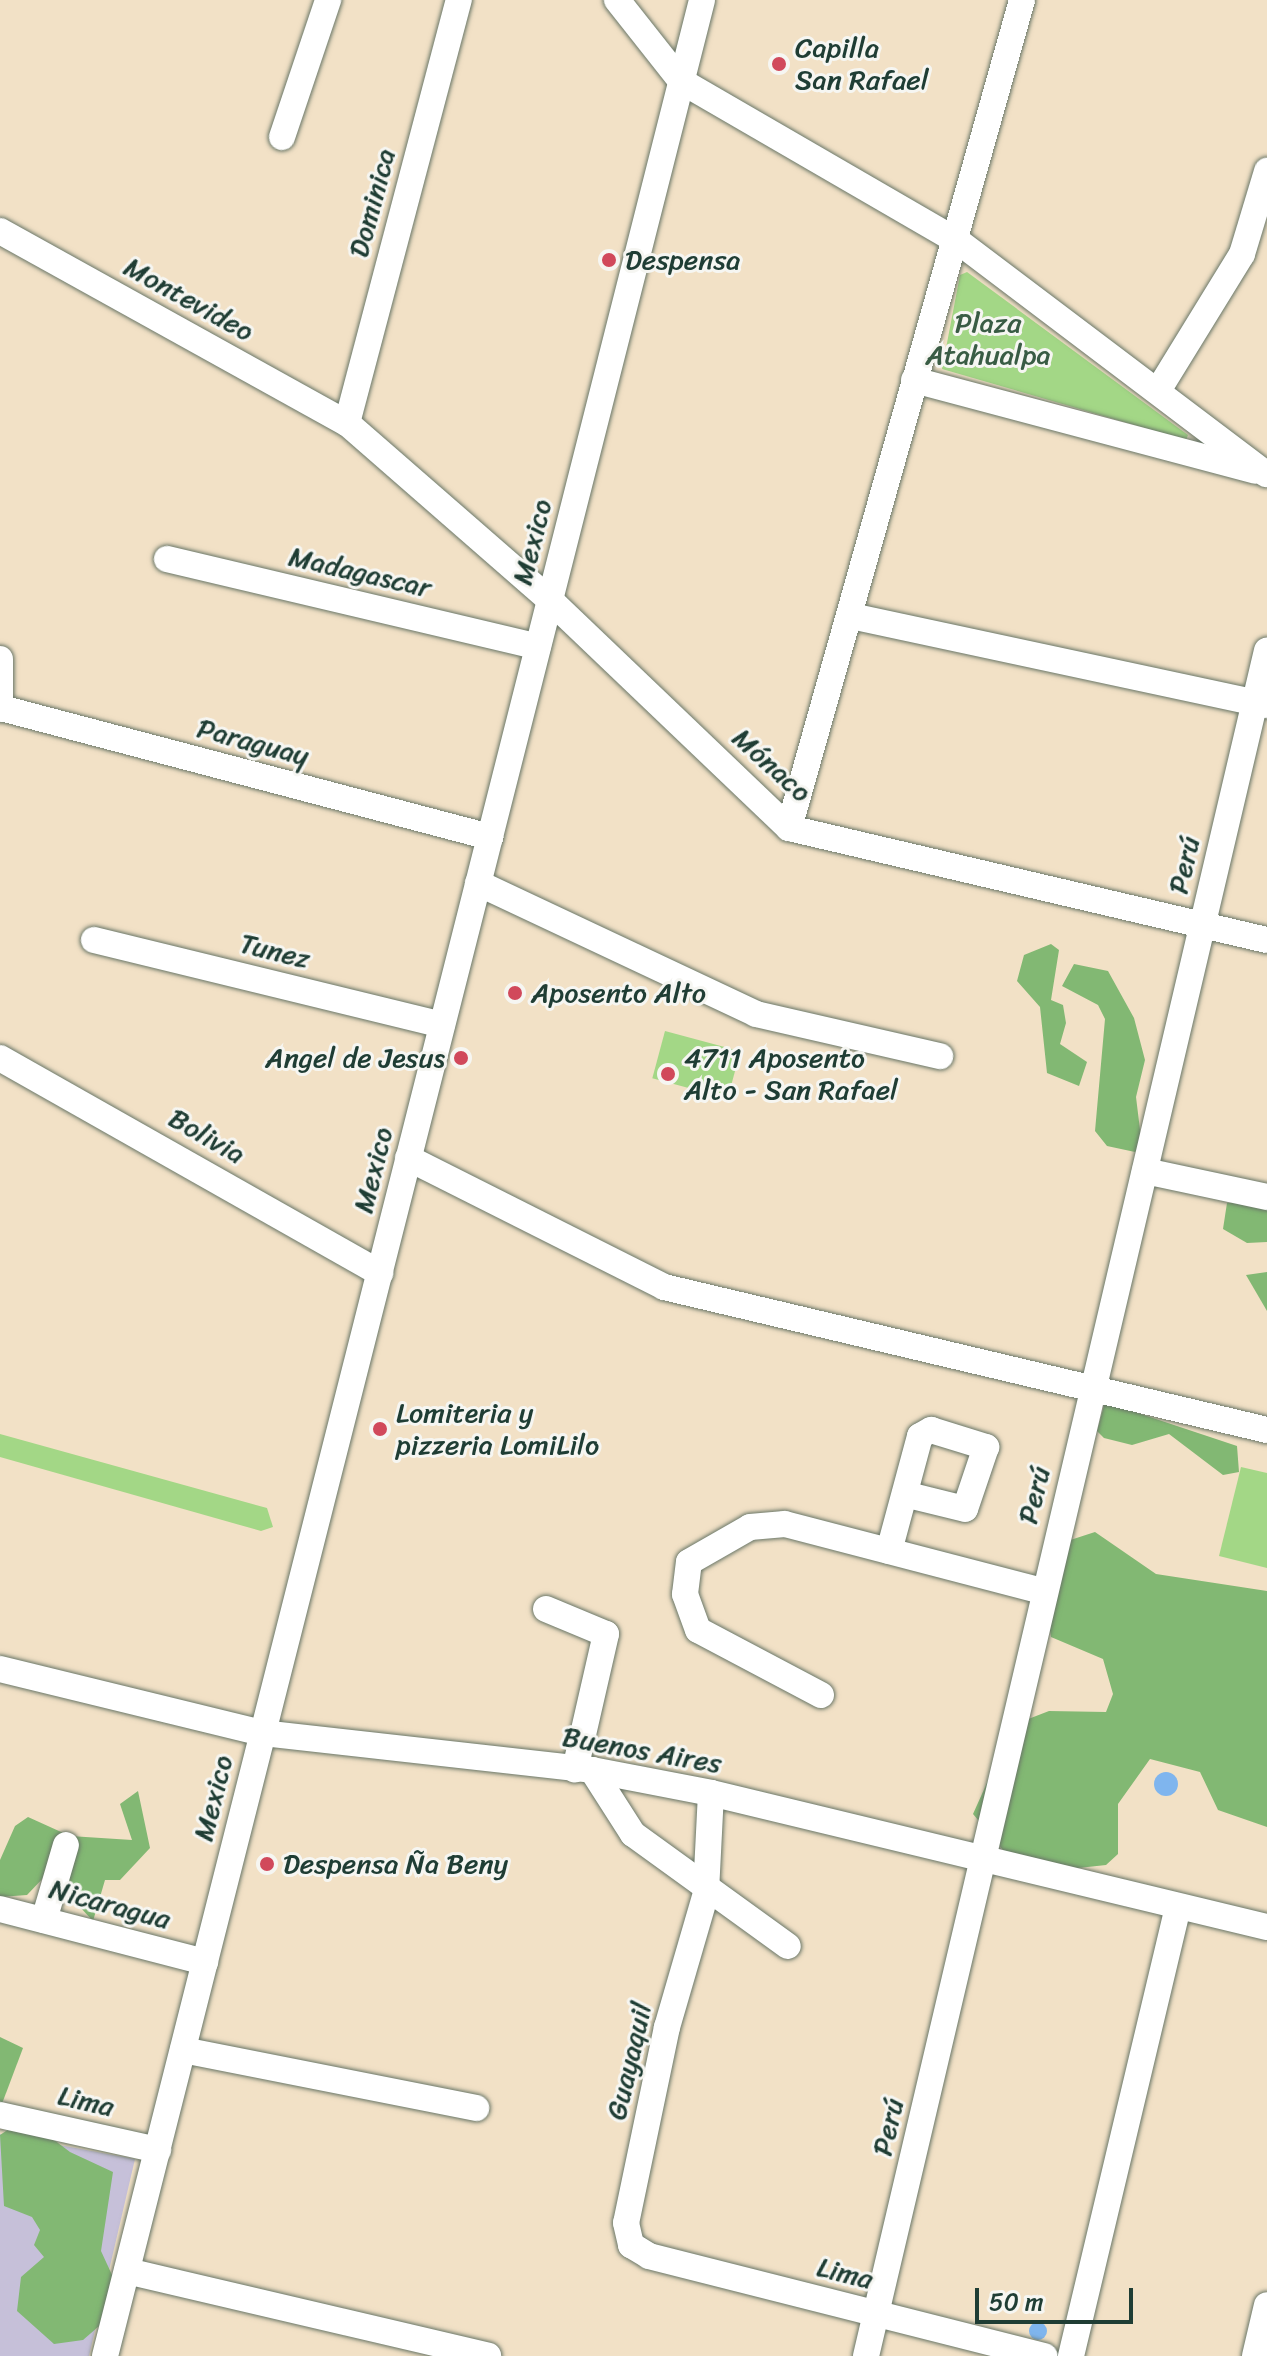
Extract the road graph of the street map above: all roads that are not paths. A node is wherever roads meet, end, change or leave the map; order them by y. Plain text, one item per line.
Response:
1 (328, 0) edge
2 (459, 0) edge
3 (617, 0) edge
4 (702, 0) edge
5 (1022, 0) edge
6 (681, 81) junction
7 (282, 137) dead end
8 (1267, 171) edge
9 (1260, 218) edge
10 (1, 235) edge
11 (954, 240) junction
12 (914, 380) junction
13 (1159, 389) junction
14 (347, 423) junction
15 (1267, 474) edge
16 (167, 559) dead end
17 (550, 600) junction
18 (851, 616) junction
19 (538, 647) junction
20 (1267, 651) edge
21 (0, 659) edge
22 (1261, 704) edge
23 (0, 708) edge
24 (789, 828) junction
25 (490, 837) junction
26 (478, 883) junction
27 (1203, 923) junction
28 (94, 940) dead end
29 (1267, 940) edge
30 (442, 1025) junction
31 (940, 1056) dead end
32 (0, 1058) edge
33 (408, 1158) junction
34 (1145, 1171) junction
35 (1267, 1197) edge
36 (380, 1273) junction
37 (1094, 1389) junction
38 (1267, 1430) edge
39 (908, 1495) dead end
40 (889, 1551) junction
41 (1043, 1591) junction
42 (546, 1609) dead end
43 (0, 1669) edge
44 (821, 1695) dead end
45 (263, 1733) junction
46 (583, 1770) junction
47 (711, 1793) junction
48 (66, 1845) dead end
49 (982, 1860) junction
50 (706, 1893) junction
51 (1178, 1907) junction
52 (0, 1909) edge
53 (44, 1920) junction
54 (1267, 1927) edge
55 (788, 1946) dead end
56 (205, 1962) junction
57 (183, 2050) junction
58 (476, 2108) dead end
59 (0, 2115) edge
60 (158, 2150) junction
61 (631, 2245) joint
62 (127, 2271) junction
63 (1267, 2305) edge
64 (877, 2314) junction
65 (105, 2356) edge
66 (488, 2356) edge
67 (866, 2356) edge
68 (1045, 2356) edge
69 (1071, 2356) edge
70 (1255, 2356) edge

1 - 7 street
2 - 14 street, Dominica
3 - 6 street
4 - 6 street, Mexico
5 - 11 street
6 - 11 street
6 - 17 street, Mexico
8 - 9 street
9 - 13 street
10 - 14 street, Montevideo
11 - 12 street
11 - 13 street
12 - 15 street
12 - 18 street
13 - 15 street
14 - 17 street, Mónaco
16 - 19 street, Madagascar
17 - 19 street, Mexico
17 - 24 street, Mónaco
18 - 22 street
18 - 24 street
19 - 25 street, Mexico
20 - 22 street, Perú
21 - 23 street
22 - 27 street, Perú
23 - 25 street, Paraguay
24 - 27 street, Mónaco
25 - 26 street, Mexico
26 - 30 street, Mexico
26 - 31 street
27 - 29 street, Mónaco
27 - 34 street, Perú
28 - 30 street, Tunez
30 - 33 street, Mexico
32 - 36 street, Bolivia
33 - 36 street, Mexico
33 - 37 street
34 - 35 street
34 - 37 street, Perú
36 - 45 street, Mexico
37 - 38 street
37 - 41 street, Perú
39 - 40 street
40 - 41 street
40 - 44 street
41 - 49 street, Perú
42 - 46 street
43 - 45 street, Buenos Aires
45 - 46 street, Buenos Aires
45 - 56 street, Mexico
46 - 47 street, Buenos Aires
46 - 50 street
47 - 49 street, Buenos Aires
47 - 50 street, Guayaquil
48 - 53 street
49 - 51 street, Buenos Aires
49 - 64 street, Perú
50 - 55 street
50 - 61 street, Guayaquil
51 - 54 street, Buenos Aires
51 - 69 street
52 - 53 street, Nicaragua
53 - 56 street, Nicaragua
56 - 57 street, Mexico
57 - 58 street
57 - 60 street, Mexico
59 - 60 street, Lima
60 - 62 street, Mexico
61 - 64 street, Lima
62 - 65 street, Mexico
62 - 66 street
63 - 70 street
64 - 67 street, Perú
64 - 68 street, Lima

